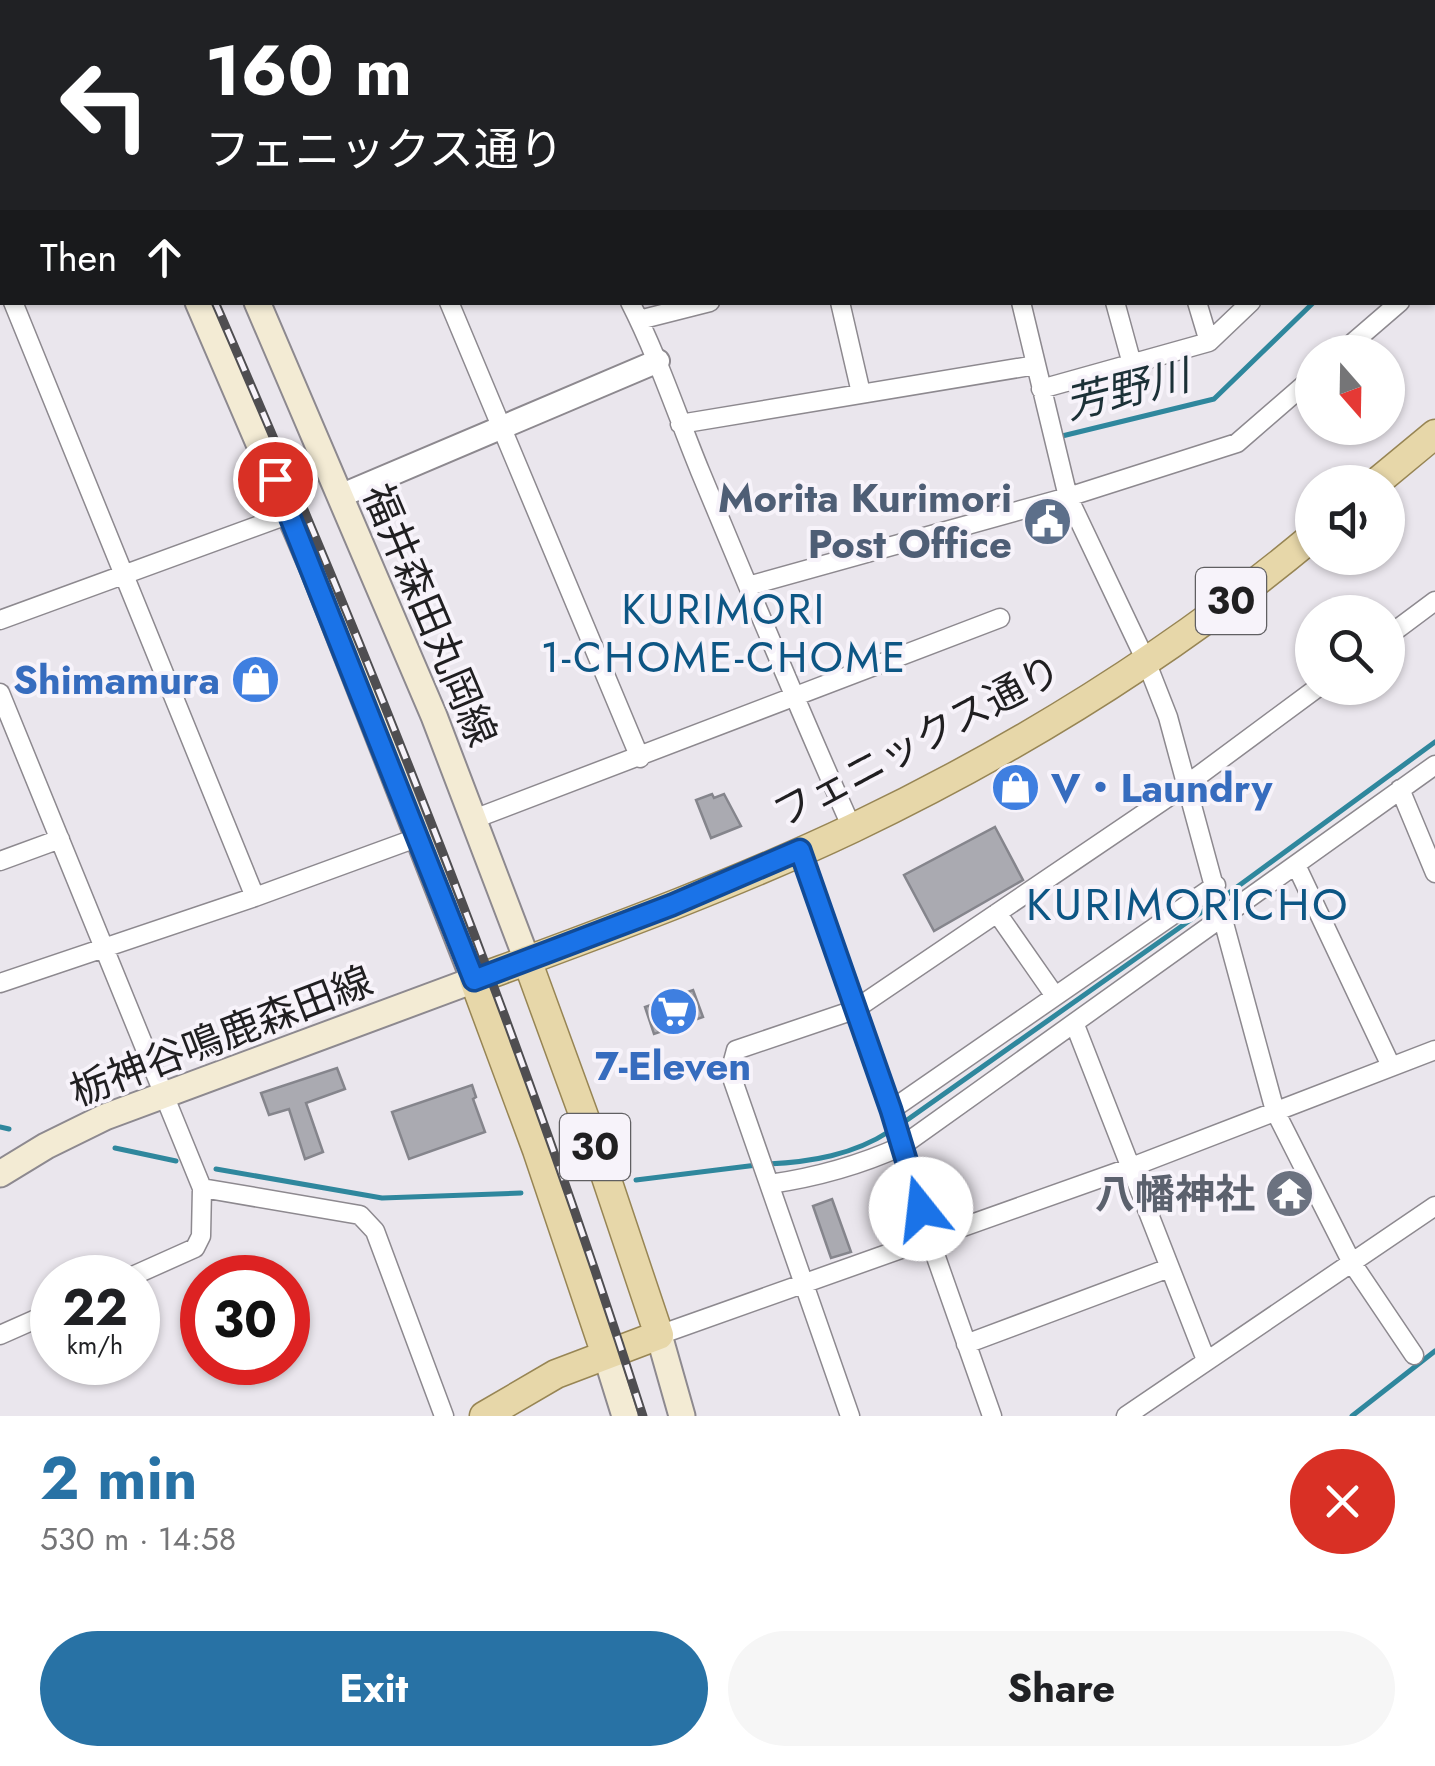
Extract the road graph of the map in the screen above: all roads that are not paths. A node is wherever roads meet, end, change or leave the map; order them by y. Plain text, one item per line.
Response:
1 (14, 305) edge
2 (199, 305) edge
3 (258, 305) edge
4 (449, 305) edge
5 (632, 305) edge
6 (698, 305) edge
7 (841, 305) edge
8 (1021, 305) edge
9 (1116, 305) edge
10 (1198, 305) edge
11 (1248, 305) edge
12 (1397, 305) edge
13 (639, 320) junction
14 (1362, 335) edge
15 (1209, 342) junction
16 (658, 361) junction
17 (1132, 364) junction
18 (1036, 365) junction
19 (1042, 388) junction
20 (1295, 393) edge
21 (861, 394) junction
22 (680, 424) junction
23 (498, 426) junction
24 (1435, 434) edge
25 (1398, 465) edge
26 (340, 496) junction
27 (1068, 496) junction
28 (290, 514) junction
29 (1295, 551) edge
30 (126, 576) junction
31 (748, 586) junction
32 (1435, 601) edge
33 (1000, 618) dead end
34 (0, 620) edge
35 (1405, 623) edge
36 (1146, 661) junction
37 (0, 693) edge
38 (793, 697) junction
39 (1295, 704) edge
40 (7, 728) edge
41 (640, 758) junction
42 (1435, 765) edge
43 (1186, 785) junction
44 (1400, 790) junction
45 (474, 819) junction
46 (852, 828) junction
47 (419, 837) junction
48 (60, 840) junction
49 (800, 850) junction
50 (0, 861) edge
51 (1296, 865) junction
52 (1435, 873) edge
53 (1216, 886) junction
54 (256, 897) junction
55 (997, 913) junction
56 (1223, 914) junction
57 (104, 946) junction
58 (527, 960) junction
59 (474, 980) junction
60 (0, 983) edge
61 (1055, 996) junction
62 (854, 1010) junction
63 (1075, 1025) junction
64 (1435, 1050) edge
65 (1390, 1066) junction
66 (165, 1093) junction
67 (891, 1110) junction
68 (1275, 1112) junction
69 (902, 1146) junction
70 (1130, 1168) junction
71 (0, 1174) edge
72 (770, 1184) junction
73 (202, 1188) junction
74 (1435, 1206) edge
75 (930, 1240) junction
76 (160, 1263) edge
77 (1352, 1263) junction
78 (1169, 1268) junction
79 (804, 1285) junction
80 (30, 1322) edge
81 (0, 1335) edge
82 (659, 1335) junction
83 (966, 1344) junction
84 (606, 1354) junction
85 (1414, 1356) dead end
86 (1206, 1360) junction
87 (444, 1416) edge
88 (484, 1416) edge
89 (626, 1416) edge
90 (682, 1416) edge
91 (850, 1416) edge
92 (992, 1416) edge
93 (1126, 1416) edge

1 - 30 street
2 - 28 main road
3 - 26 main road, 福井森田丸岡線
4 - 23 street
5 - 13 street
6 - 13 street
7 - 21 street
8 - 18 street
9 - 17 street
10 - 15 street
11 - 15 street
12 - 14 street
13 - 16 street
15 - 17 street
16 - 22 street
16 - 23 street
17 - 19 street
18 - 19 street
18 - 21 street
19 - 27 street
20 - 27 street
21 - 22 street
22 - 31 street
23 - 26 street
23 - 41 street
24 - 25 main road
26 - 45 main road, 福井森田丸岡線
27 - 31 street
27 - 36 street
28 - 30 street
28 - 47 main road
29 - 36 main road, フェニックス通り / 30
30 - 34 street
30 - 54 street
31 - 38 street
32 - 35 street
33 - 38 street
36 - 43 street
36 - 46 main road, フェニックス通り / 30
37 - 40 street
38 - 41 street
38 - 46 street
39 - 43 street
40 - 48 street
41 - 45 street
42 - 44 street
43 - 53 street
43 - 55 street
44 - 51 street
44 - 52 street
45 - 58 main road, 福井森田丸岡線
46 - 49 main road, フェニックス通り / 30
47 - 54 street
47 - 59 main road
48 - 50 street
48 - 57 street
49 - 58 main road, フェニックス通り / 30
49 - 62 street
51 - 56 street
51 - 65 street
53 - 56 street
53 - 61 street
54 - 57 street
55 - 61 street
55 - 62 street
56 - 63 street
56 - 68 street
57 - 60 street
57 - 66 street
58 - 59 main road, 30
58 - 82 main road, 30
59 - 66 main road, 栃神谷鳴鹿森田線
59 - 84 main road, 30
61 - 67 street
62 - 67 street
62 - 72 street
63 - 69 street
63 - 70 street
64 - 65 street
65 - 68 street
66 - 71 main road, 栃神谷鳴鹿森田線
66 - 73 street
67 - 69 street
68 - 70 street
68 - 77 street
69 - 72 street
69 - 75 street
70 - 75 street
70 - 78 street
72 - 79 street
73 - 76 street
73 - 87 street
74 - 77 street
75 - 79 street
75 - 83 street
77 - 85 street
77 - 86 street
78 - 83 street
78 - 86 street
79 - 82 street
79 - 91 street
80 - 81 street
82 - 84 main road
82 - 90 main road
83 - 92 street
84 - 88 main road
84 - 89 main road
86 - 93 street

